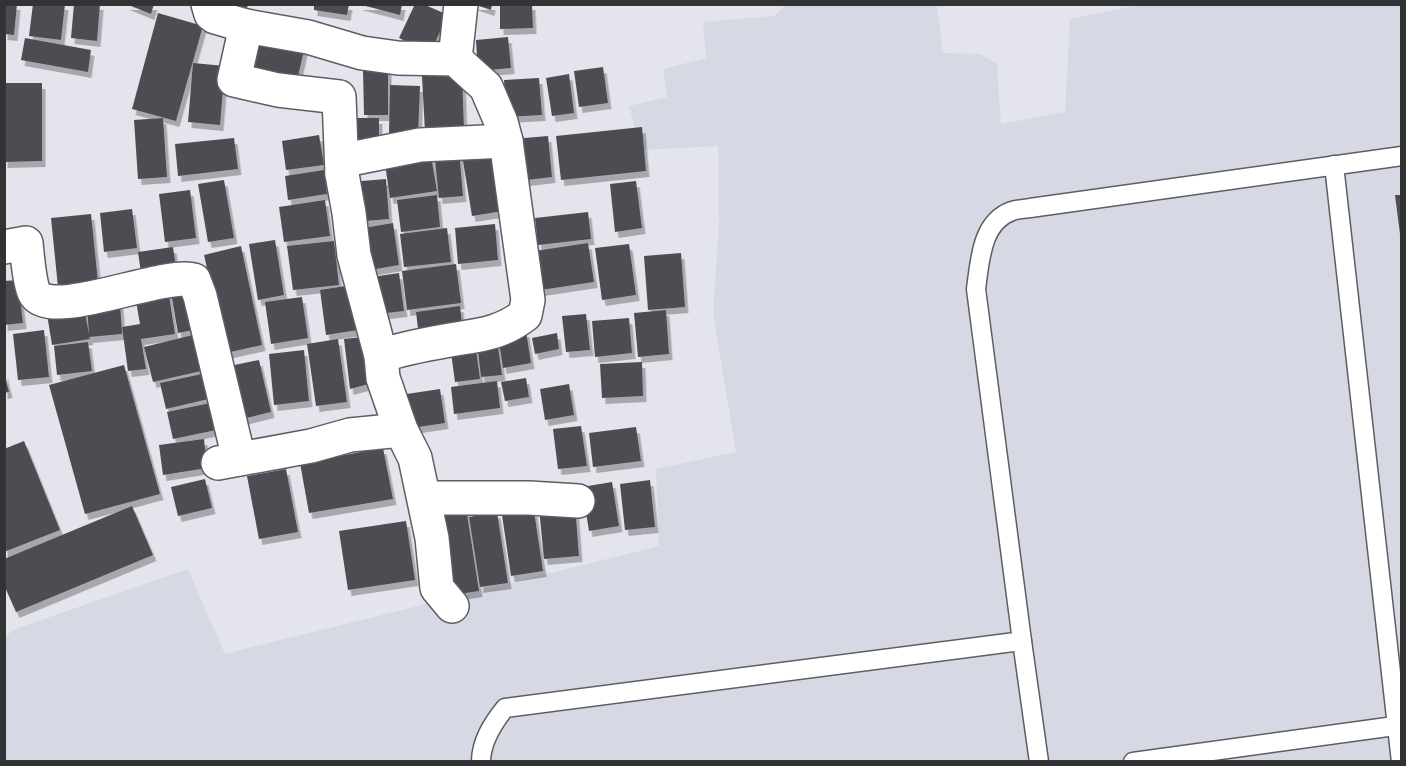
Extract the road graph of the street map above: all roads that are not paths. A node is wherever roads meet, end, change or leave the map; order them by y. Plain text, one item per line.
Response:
1 (208, 4) edge
2 (461, 4) edge
3 (246, 26) junction
4 (455, 59) junction
5 (507, 141) junction
6 (1401, 156) edge
7 (1334, 165) junction
8 (342, 174) junction
9 (4, 247) edge
10 (381, 356) junction
11 (401, 430) junction
12 (424, 498) junction
13 (578, 501) dead end
14 (452, 606) dead end
15 (1022, 641) junction
16 (1399, 725) edge
17 (481, 762) edge
18 (1040, 762) edge
19 (1134, 762) edge
20 (1401, 762) edge

1 - 3 street
2 - 4 street
3 - 4 street
3 - 8 street
4 - 5 street
5 - 8 street
5 - 10 street
6 - 7 lane
7 - 15 lane
7 - 16 lane
8 - 10 street
9 - 11 street
10 - 11 street
11 - 12 street
12 - 13 street
12 - 14 street
15 - 17 lane
15 - 18 lane
16 - 19 lane
16 - 20 lane

